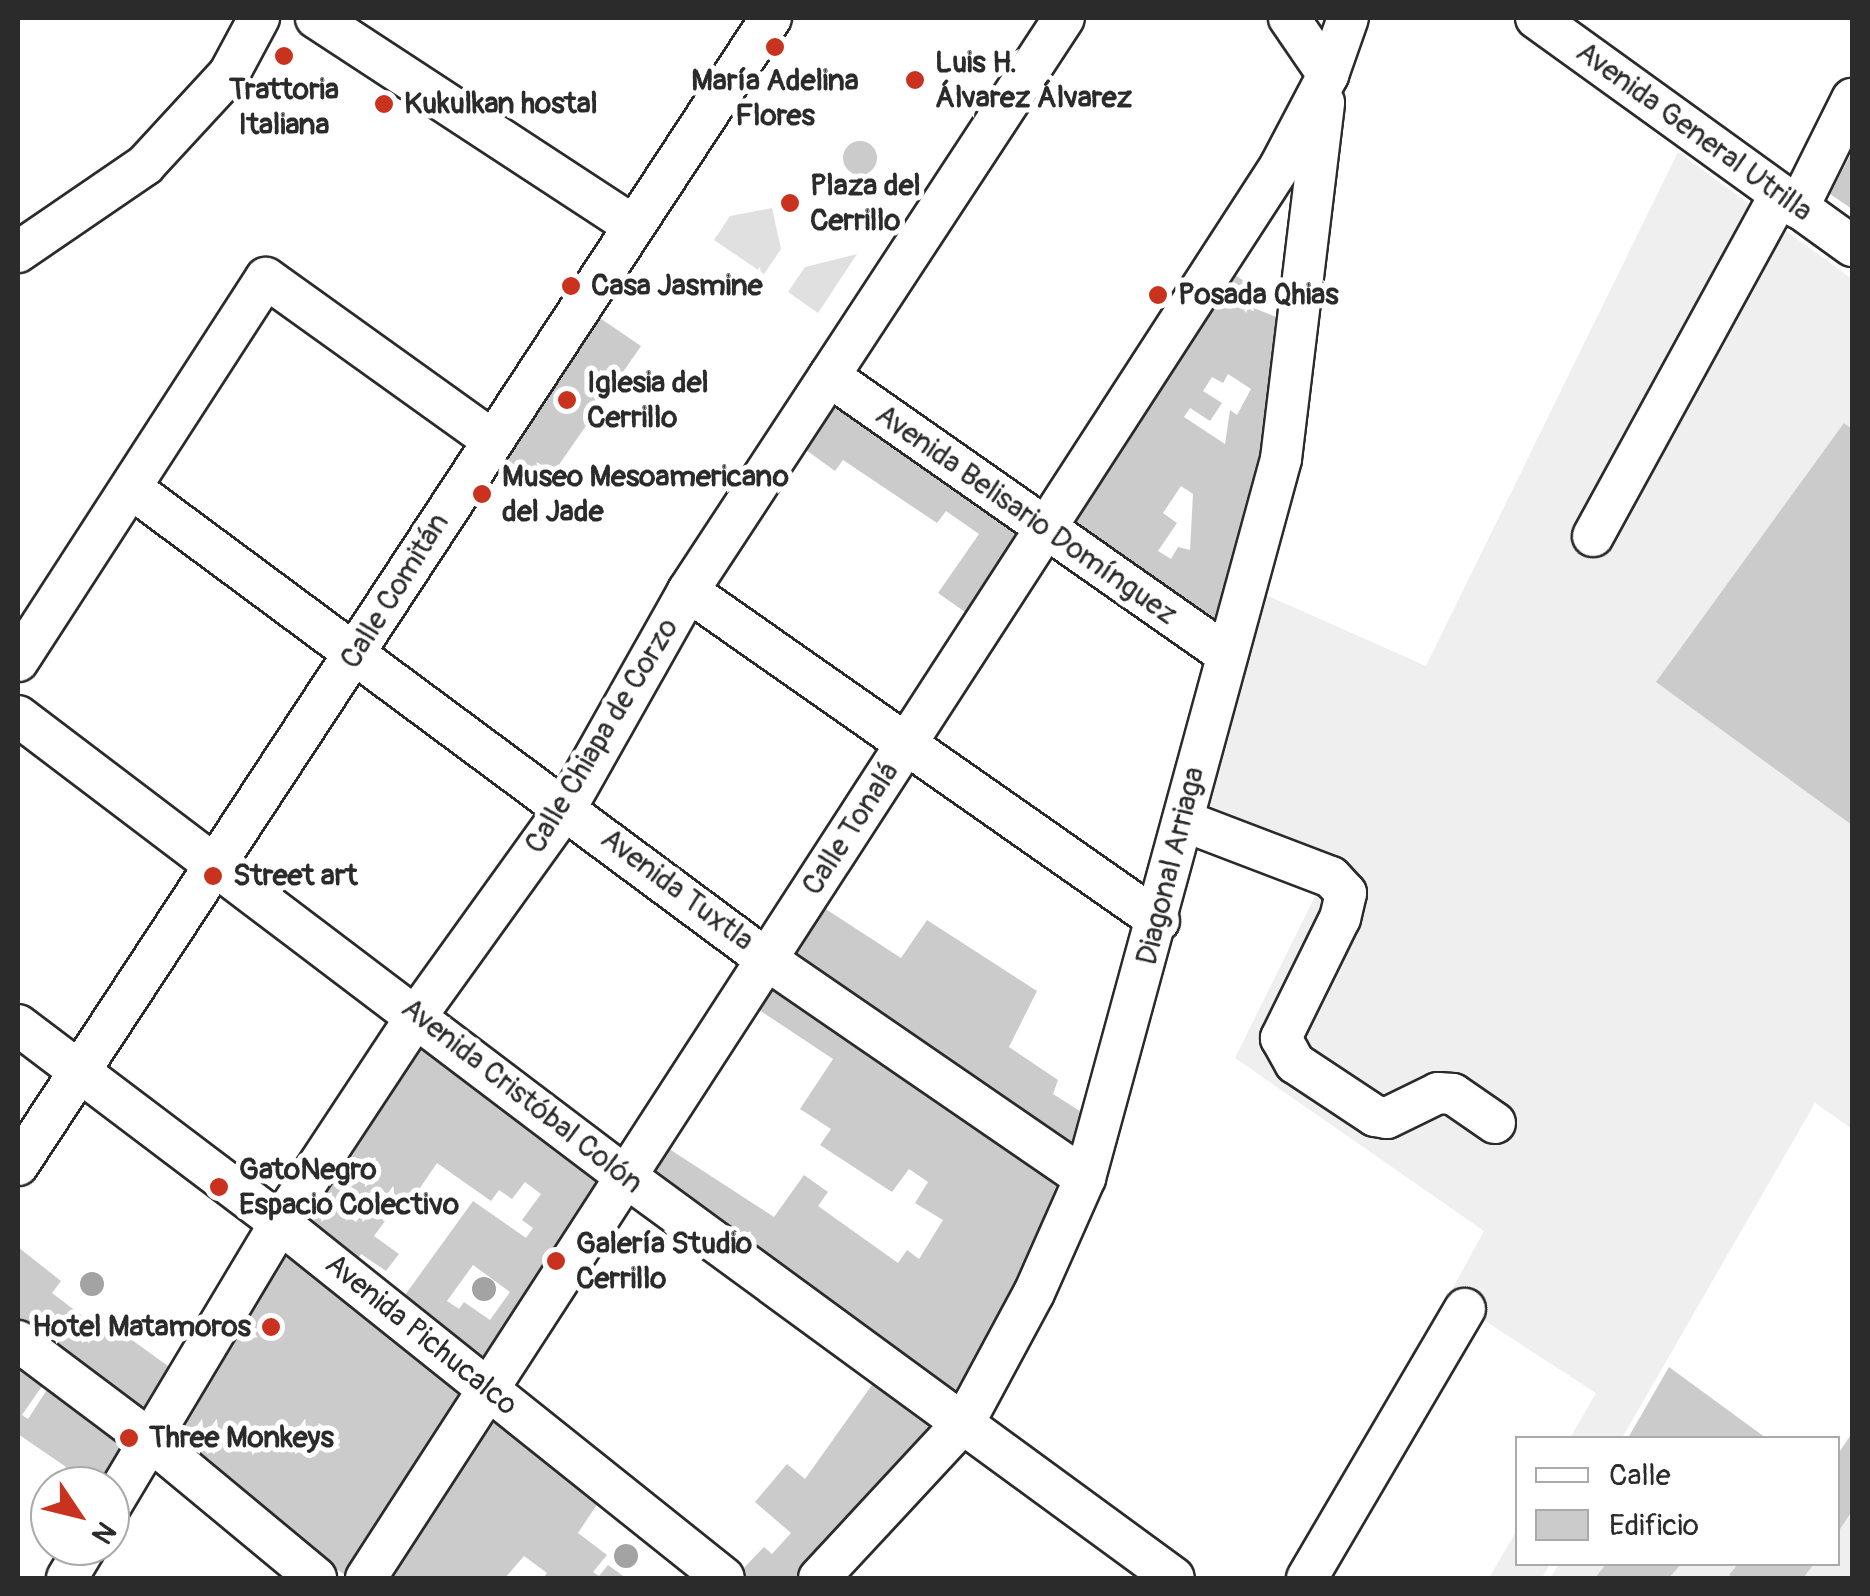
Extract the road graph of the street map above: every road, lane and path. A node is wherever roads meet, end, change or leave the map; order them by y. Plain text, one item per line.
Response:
1 (316, 18) edge
2 (772, 18) edge
3 (1064, 18) edge
4 (1289, 18) edge
5 (1348, 18) edge
6 (1536, 18) edge
7 (251, 21) edge
8 (1328, 75) junction
9 (1852, 99) edge
10 (1789, 202) junction
11 (632, 225) junction
12 (1852, 246) edge
13 (18, 252) edge
14 (830, 376) junction
15 (491, 439) junction
16 (131, 488) junction
17 (1047, 534) junction
18 (1593, 536) dead end
19 (688, 590) junction
20 (1224, 653) junction
21 (355, 655) junction
22 (18, 660) edge
23 (18, 716) edge
24 (906, 744) junction
25 (567, 806) junction
26 (1184, 821) junction
27 (220, 864) junction
28 (1159, 922) junction
29 (766, 958) junction
30 (417, 1015) junction
31 (18, 1026) edge
32 (78, 1072) junction
33 (1494, 1123) dead end
34 (18, 1164) edge
35 (625, 1176) junction
36 (1085, 1178) junction
37 (280, 1223) junction
38 (1464, 1309) dead end
39 (18, 1341) edge
40 (487, 1388) junction
41 (965, 1421) junction
42 (150, 1440) junction
43 (130, 1474) edge
44 (316, 1578) edge
45 (366, 1578) edge
46 (724, 1578) edge
47 (819, 1578) edge
48 (1174, 1578) edge
49 (1306, 1578) edge

1 - 11 street
2 - 11 street, Calle Comitán
3 - 14 street, Calle Chiapa de Corzo
4 - 8 street
5 - 8 street
6 - 10 street, Avenida General Utrilla
7 - 13 street
8 - 17 street, Calle Tonalá
8 - 20 street, Diagonal Arriaga
9 - 10 street
10 - 12 street, Avenida General Utrilla
10 - 18 street
11 - 15 street, Calle Comitán
14 - 17 street, Avenida Belisario Domínguez
14 - 19 street, Calle Chiapa de Corzo
15 - 16 street
15 - 21 street, Calle Comitán
16 - 21 street, Avenida Tuxtla
16 - 22 street
17 - 20 street, Avenida Belisario Domínguez
17 - 24 street, Calle Tonalá
19 - 24 street
19 - 25 street, Calle Chiapa de Corzo
20 - 26 street, Diagonal Arriaga
21 - 25 street, Avenida Tuxtla
21 - 27 street, Calle Comitán
23 - 27 street, Avenida Cristóbal Colón
24 - 28 street
24 - 29 street, Calle Tonalá
25 - 29 street, Avenida Tuxtla
25 - 30 street, Calle Chiapa de Corzo
26 - 28 street, Diagonal Arriaga
26 - 33 street
27 - 30 street, Avenida Cristóbal Colón
27 - 32 street, Calle Comitán
28 - 36 street, Diagonal Arriaga
29 - 35 street, Calle Tonalá
29 - 36 street, Avenida Tuxtla
30 - 35 street, Avenida Cristóbal Colón
30 - 37 street, Calle Chiapa de Corzo
31 - 32 street, Avenida Pichucalco
32 - 34 street, Calle Comitán
32 - 37 street, Avenida Pichucalco
35 - 40 street, Calle Tonalá
35 - 41 street, Avenida Cristóbal Colón
36 - 41 street, Diagonal Arriaga
37 - 40 street, Avenida Pichucalco
37 - 42 street, Calle Chiapa de Corzo
38 - 49 street
39 - 42 street
40 - 45 street, Calle Tonalá
40 - 46 street, Avenida Pichucalco
41 - 47 street, Diagonal Arriaga
41 - 48 street, Avenida Cristóbal Colón
42 - 43 street, Calle Chiapa de Corzo
42 - 44 street

